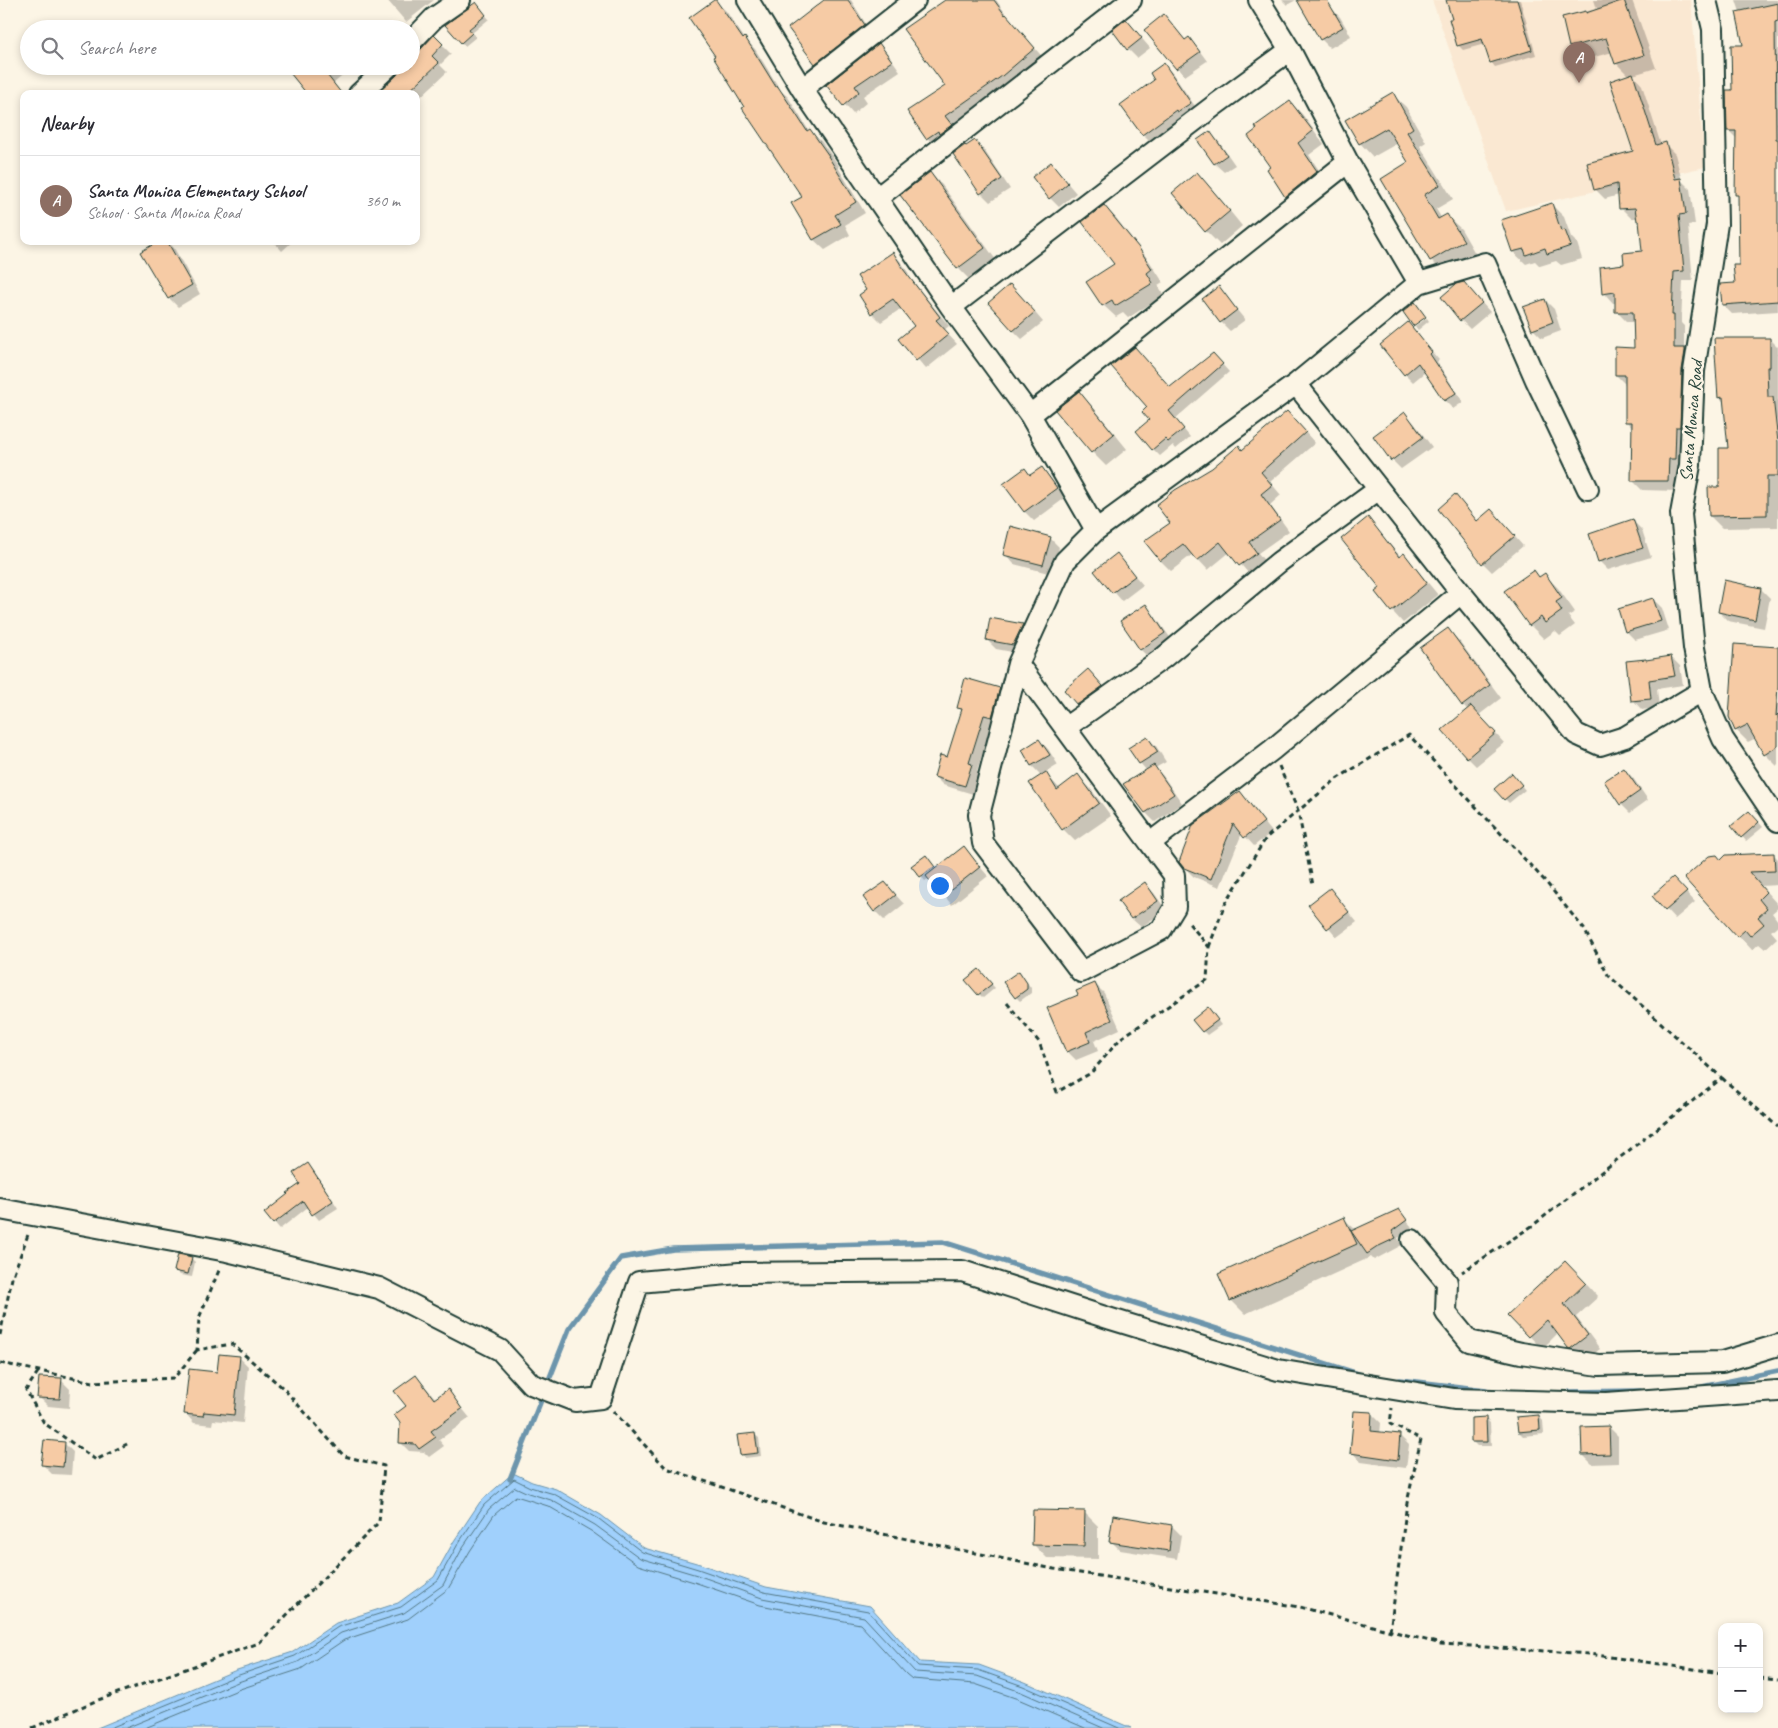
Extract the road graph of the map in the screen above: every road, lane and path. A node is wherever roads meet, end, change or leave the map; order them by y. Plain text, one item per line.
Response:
1 (460, 0) edge
2 (748, 0) edge
3 (915, 0) edge
4 (1131, 0) edge
5 (1259, 0) edge
6 (1706, 0) edge
7 (420, 33) edge
8 (1290, 50) junction
9 (379, 75) edge
10 (802, 89) junction
11 (363, 90) edge
12 (1348, 162) junction
13 (878, 198) junction
14 (1419, 283) junction
15 (952, 307) junction
16 (1296, 384) junction
17 (1030, 415) junction
18 (1379, 490) junction
19 (1588, 490) dead end
20 (1096, 530) junction
21 (1461, 593) junction
22 (1018, 664) junction
23 (1702, 691) junction
24 (1065, 728) junction
25 (1272, 750) junction
26 (1298, 810) junction
27 (1778, 821) edge
28 (1150, 843) junction
29 (1313, 885) dead end
30 (1175, 907) junction
31 (1209, 947) junction
32 (1007, 1003) dead end
33 (1722, 1078) junction
34 (1778, 1127) edge
35 (0, 1209) edge
36 (35, 1215) junction
37 (1412, 1240) dead end
38 (227, 1251) junction
39 (1447, 1282) junction
40 (0, 1335) edge
41 (1778, 1345) edge
42 (197, 1350) junction
43 (0, 1363) edge
44 (38, 1372) junction
45 (1395, 1389) junction
46 (1778, 1390) edge
47 (602, 1398) junction
48 (128, 1443) dead end
49 (1390, 1631) junction
50 (1718, 1672) edge
51 (1763, 1678) edge
52 (1778, 1680) edge
53 (32, 1728) edge

1 - 7 street
2 - 10 street
3 - 10 street
4 - 13 street
5 - 8 street
6 - 23 street, Santa Monica Road
8 - 12 street
8 - 15 street
9 - 11 street
10 - 13 street
12 - 14 street
12 - 17 street
13 - 15 street
14 - 16 street
14 - 19 street
15 - 17 street
16 - 18 street
16 - 20 street
17 - 20 street
18 - 21 street
18 - 24 street
20 - 22 street
21 - 23 street
21 - 25 street
22 - 24 street
22 - 30 street
23 - 27 street, Santa Monica Road
24 - 28 street
25 - 26 path
25 - 28 street
26 - 29 path
26 - 31 path
26 - 33 path
28 - 30 street
30 - 31 path
31 - 32 path
33 - 34 path
33 - 39 path
35 - 36 street
36 - 38 street
36 - 40 path
37 - 39 street
38 - 42 path
38 - 47 street
39 - 41 street
42 - 44 path
42 - 53 path
43 - 44 path
44 - 48 path
45 - 46 street
45 - 47 street
45 - 49 path
47 - 49 path
49 - 50 path
51 - 52 path

